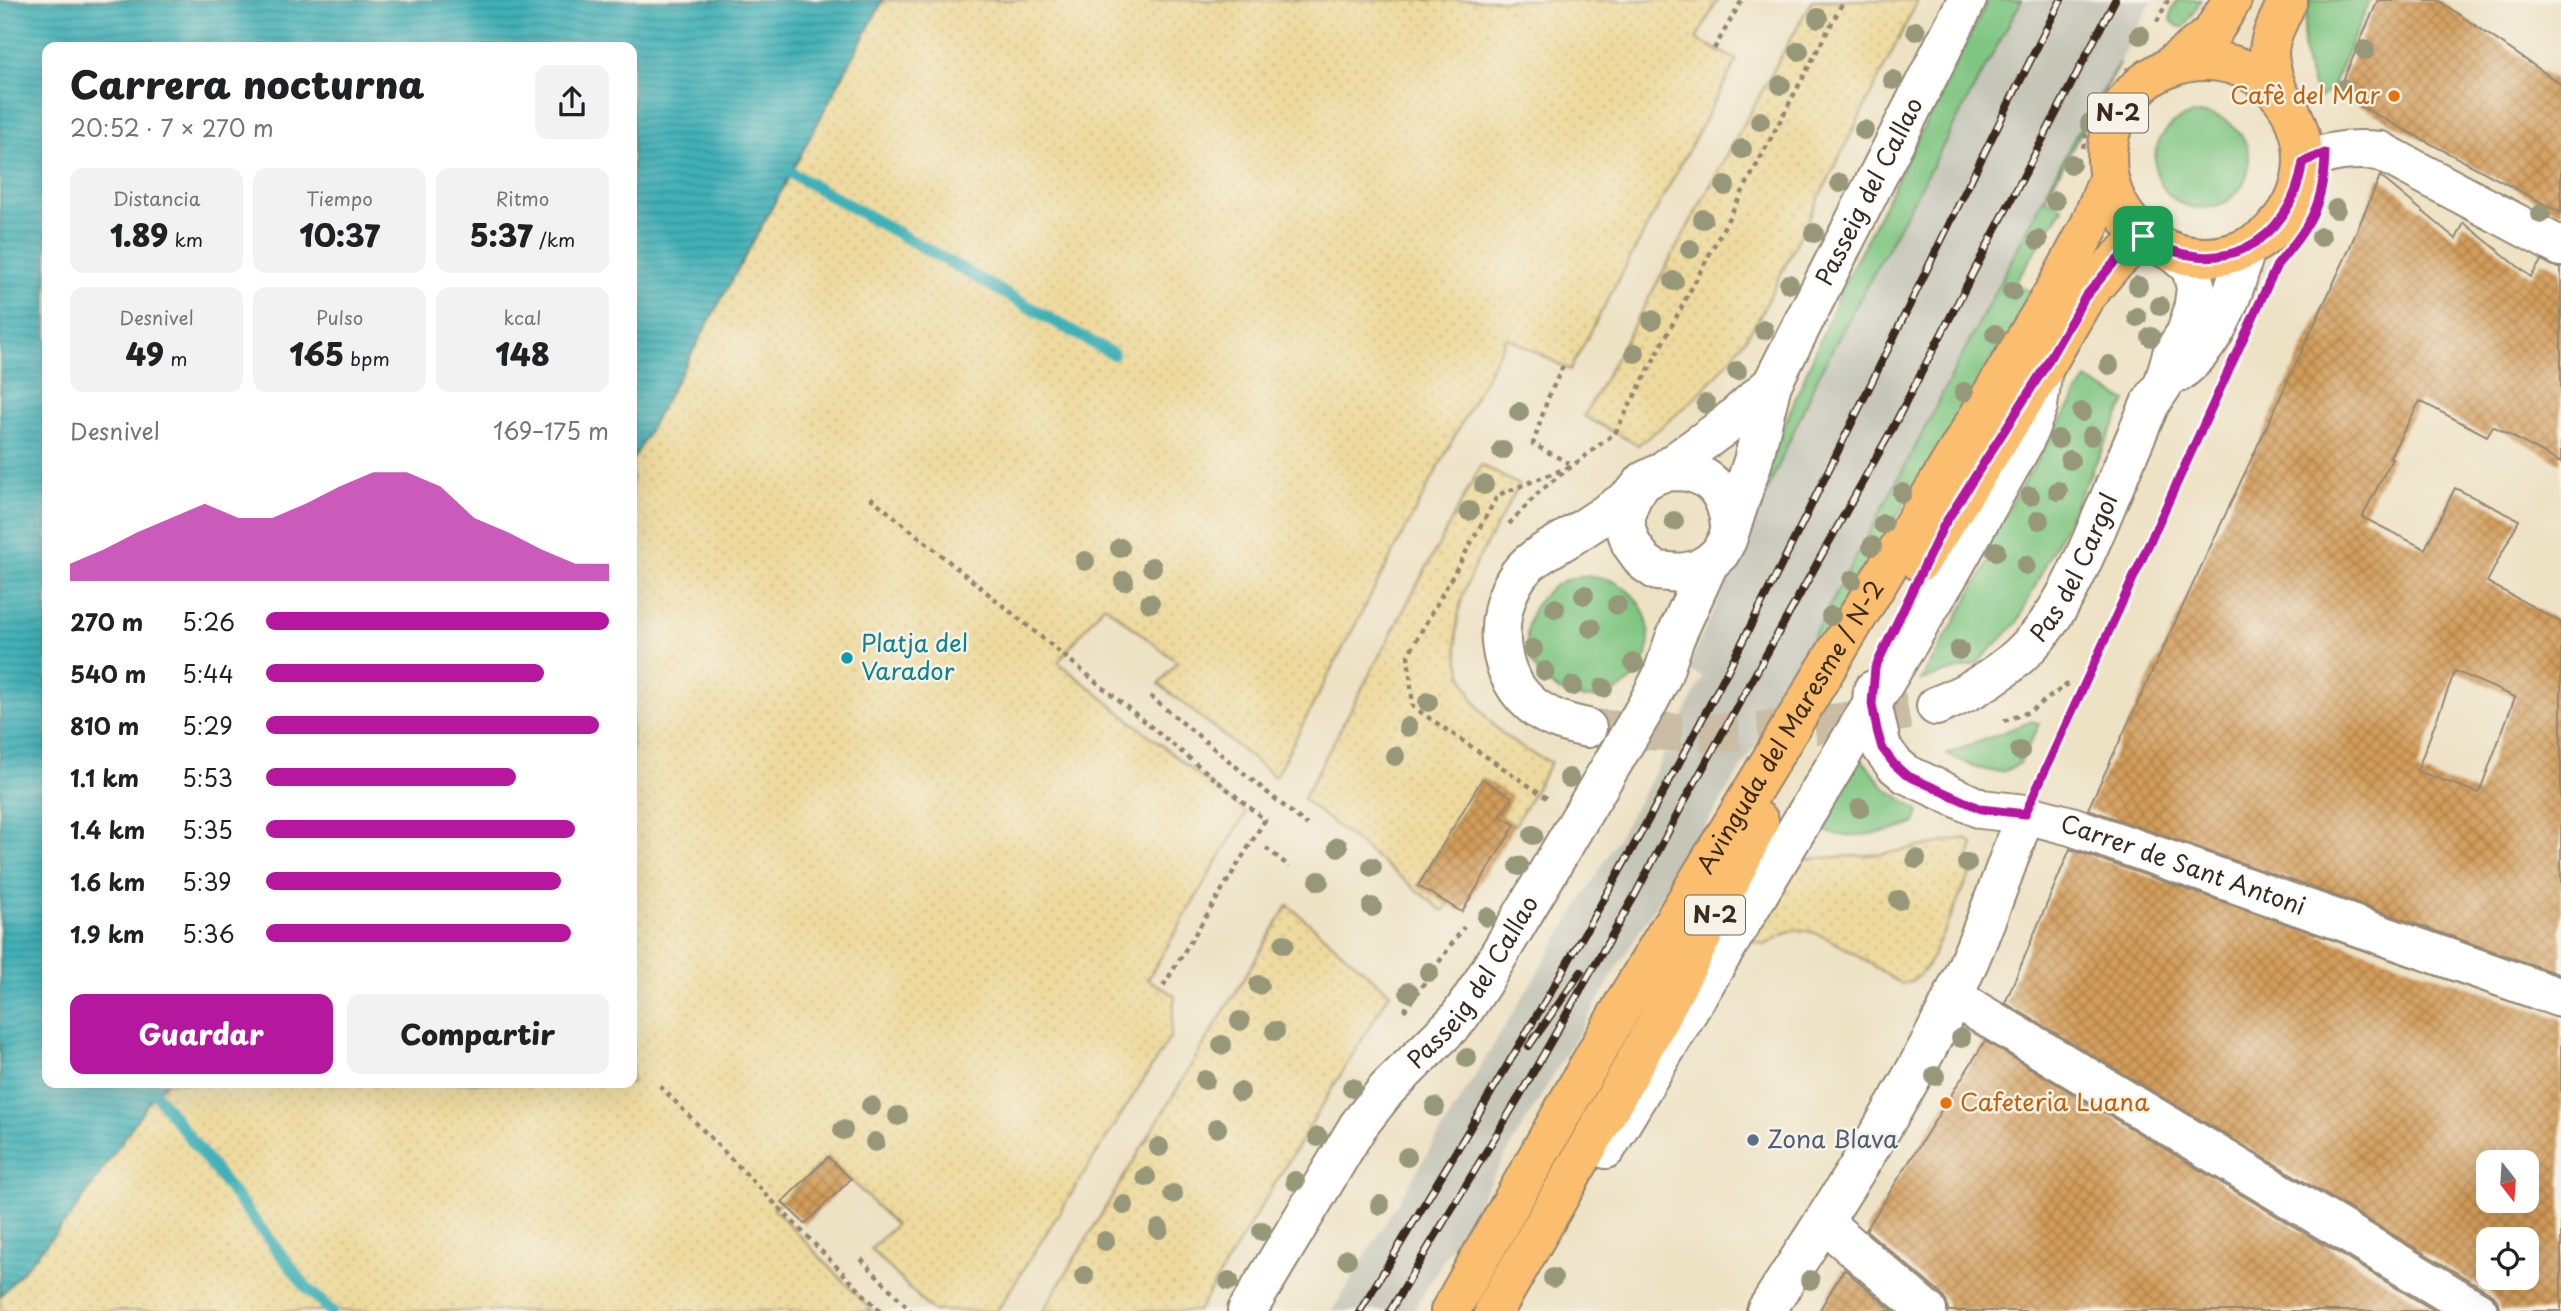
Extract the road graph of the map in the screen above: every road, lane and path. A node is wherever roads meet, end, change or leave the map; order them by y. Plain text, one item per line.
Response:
1 (1742, 0) edge
2 (1844, 0) edge
3 (1967, 0) edge
4 (2232, 0) edge
5 (2287, 0) edge
6 (1714, 49) dead end
7 (2167, 68) junction
8 (2279, 94) junction
9 (2314, 158) junction
10 (2108, 179) junction
11 (2158, 244) junction
12 (2561, 247) edge
13 (2246, 248) junction
14 (2284, 257) dead end
15 (1563, 366) dead end
16 (2043, 370) junction
17 (1772, 384) junction
18 (2163, 385) junction
19 (2220, 386) dead end
20 (1646, 484) junction
21 (870, 496) dead end
22 (1730, 525) junction
23 (1944, 525) junction
24 (1561, 542) junction
25 (1646, 561) junction
26 (1709, 563) junction
27 (1675, 638) junction
28 (2072, 681) dead end
29 (1150, 696) dead end
30 (1872, 704) junction
31 (1936, 706) tunnel mouth
32 (2029, 712) dead end
33 (1587, 728) tunnel mouth
34 (2025, 814) junction
35 (1307, 825) dead end
36 (1266, 848) dead end
37 (1290, 867) dead end
38 (1162, 988) dead end
39 (1953, 997) junction
40 (2561, 998) edge
41 (660, 1086) dead end
42 (1823, 1222) junction
43 (861, 1259) dead end
44 (880, 1311) edge
45 (911, 1311) edge
46 (1247, 1311) edge
47 (1450, 1311) edge
48 (1494, 1311) edge
49 (1766, 1311) edge
50 (1927, 1311) edge
51 (2478, 1311) edge

1 - 6 path
2 - 15 path
3 - 17 street, Passeig del Callao
4 - 7 main road, N-2
5 - 8 main road, N-2
7 - 8 main road, N-2
7 - 10 main road, N-2
8 - 9 main road, N-2
9 - 12 street
9 - 13 main road, N-2
9 - 14 path
10 - 11 main road, N-2
10 - 47 main road, Avinguda del Maresme / N-2 / N-2
11 - 13 main road, N-2
11 - 16 main road, Avinguda del Maresme / N-2 / N-2
11 - 18 street, Pas del Cargol
13 - 18 street, Pas del Cargol
16 - 23 main road, Avinguda del Maresme / N-2 / N-2
16 - 30 street
17 - 20 street, Passeig del Callao
17 - 22 street, Passeig del Callao
18 - 31 street, Pas del Cargol
19 - 34 path
20 - 22 street
20 - 24 street
20 - 25 street, Passeig del Callao
21 - 38 path
22 - 26 street, Passeig del Callao
23 - 30 street, Carrer de Sant Antoni
23 - 48 main road, Avinguda del Maresme / N-2 / N-2
24 - 25 street
24 - 33 street
25 - 26 street
25 - 27 street, Passeig del Callao
26 - 27 street, Passeig del Callao
27 - 46 street, Passeig del Callao
28 - 32 path
29 - 35 path
30 - 34 street, Carrer de Sant Antoni
30 - 48 street
34 - 39 street
34 - 40 street, Carrer de Sant Antoni
36 - 37 path
39 - 42 street
39 - 51 street
41 - 44 path
42 - 49 street
42 - 50 street
43 - 45 path

